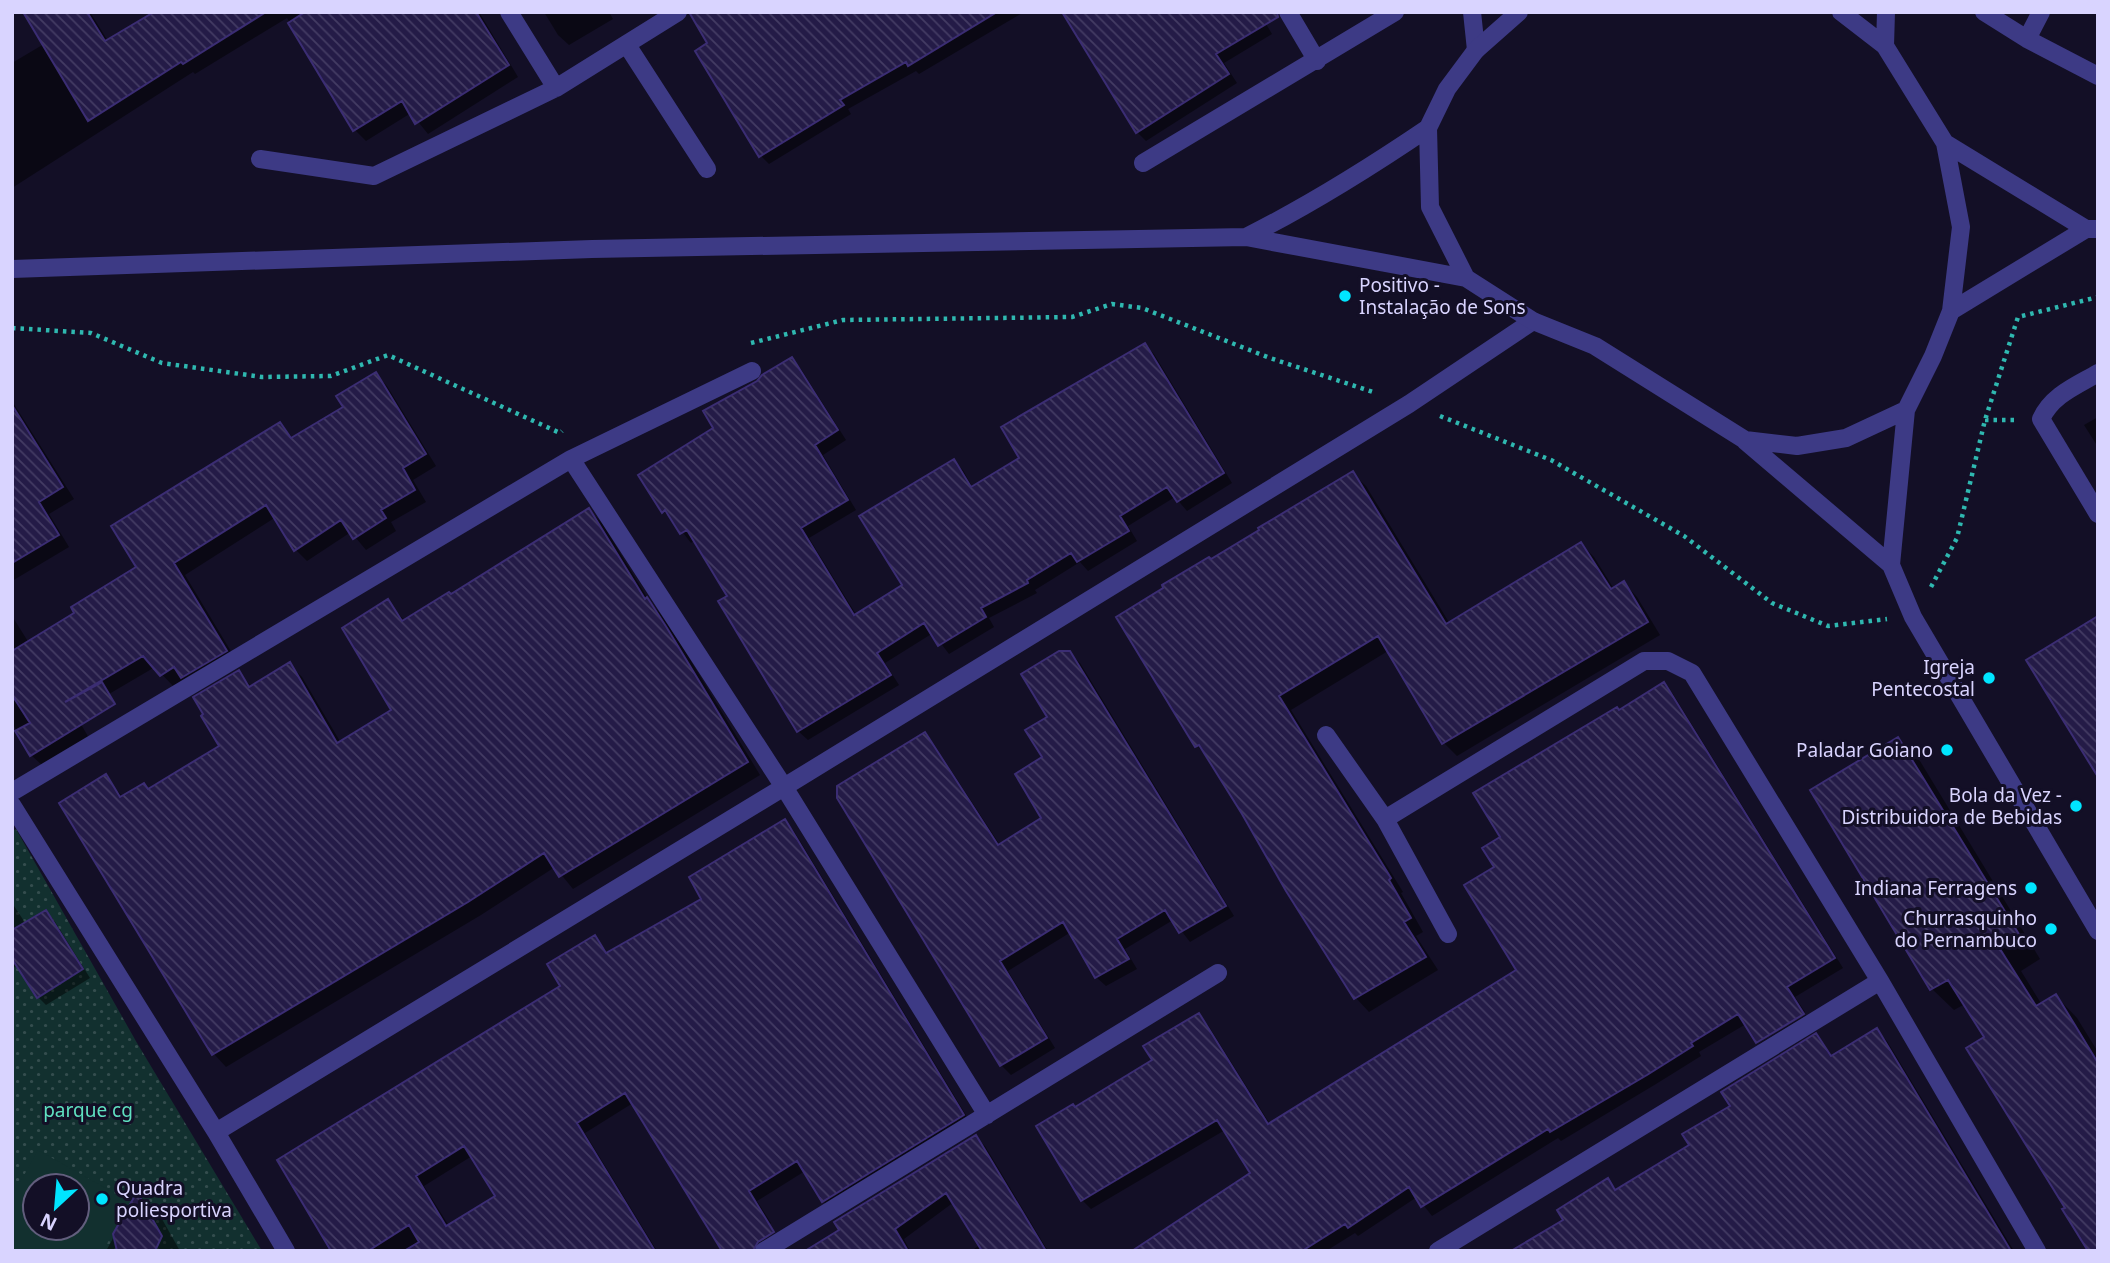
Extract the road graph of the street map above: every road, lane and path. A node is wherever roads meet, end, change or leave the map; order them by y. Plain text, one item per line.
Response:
1 (509, 12) edge
2 (678, 12) edge
3 (1288, 12) edge
4 (1395, 12) edge
5 (1472, 12) edge
6 (1520, 12) edge
7 (1841, 12) edge
8 (1886, 12) edge
9 (1984, 12) edge
10 (2041, 12) edge
11 (2026, 39) junction
12 (627, 46) junction
13 (1885, 46) junction
14 (1476, 50) junction
15 (1317, 61) junction
16 (2098, 76) edge
17 (556, 88) junction
18 (1428, 128) junction
19 (1945, 143) junction
20 (260, 159) dead end
21 (1143, 163) dead end
22 (707, 169) dead end
23 (2092, 229) edge
24 (1246, 237) junction
25 (12, 269) edge
26 (1466, 278) junction
27 (2098, 297) edge
28 (1951, 311) junction
29 (1533, 321) junction
30 (12, 328) edge
31 (744, 346) dead end
32 (752, 371) dead end
33 (2098, 373) edge
34 (1409, 404) junction
35 (1906, 410) junction
36 (572, 427) dead end
37 (1745, 440) junction
38 (571, 459) junction
39 (2098, 514) edge
40 (1891, 565) junction
41 (1913, 617) junction
42 (1326, 735) dead end
43 (784, 787) junction
44 (12, 792) edge
45 (12, 805) edge
46 (1385, 819) junction
47 (2098, 932) edge
48 (1448, 934) dead end
49 (1218, 973) dead end
50 (1880, 981) junction
51 (987, 1115) junction
52 (216, 1132) junction
53 (286, 1251) edge
54 (764, 1251) edge
55 (1438, 1251) edge
56 (2037, 1251) edge

1 - 17 street
2 - 12 street
3 - 15 street
4 - 15 street
5 - 14 street
6 - 14 street
7 - 13 street
8 - 13 street
9 - 11 street
10 - 11 street
11 - 16 street
12 - 17 street
12 - 22 street
13 - 19 street
14 - 18 street
15 - 21 street
17 - 20 street
18 - 24 street
18 - 26 street
19 - 23 street
19 - 28 street
23 - 28 street
24 - 25 street
24 - 26 street
26 - 29 street
27 - 41 path
28 - 35 street
29 - 34 street
29 - 37 street
30 - 36 path
31 - 34 path
32 - 38 street
33 - 39 street
34 - 41 path
34 - 43 street
35 - 37 street
35 - 40 street
37 - 40 street
38 - 43 street
38 - 44 street
40 - 41 street
41 - 47 street
42 - 46 street
43 - 51 street
43 - 52 street
45 - 52 street
46 - 48 street
46 - 50 street
49 - 51 street
50 - 55 street
50 - 56 street
51 - 54 street
52 - 53 street

